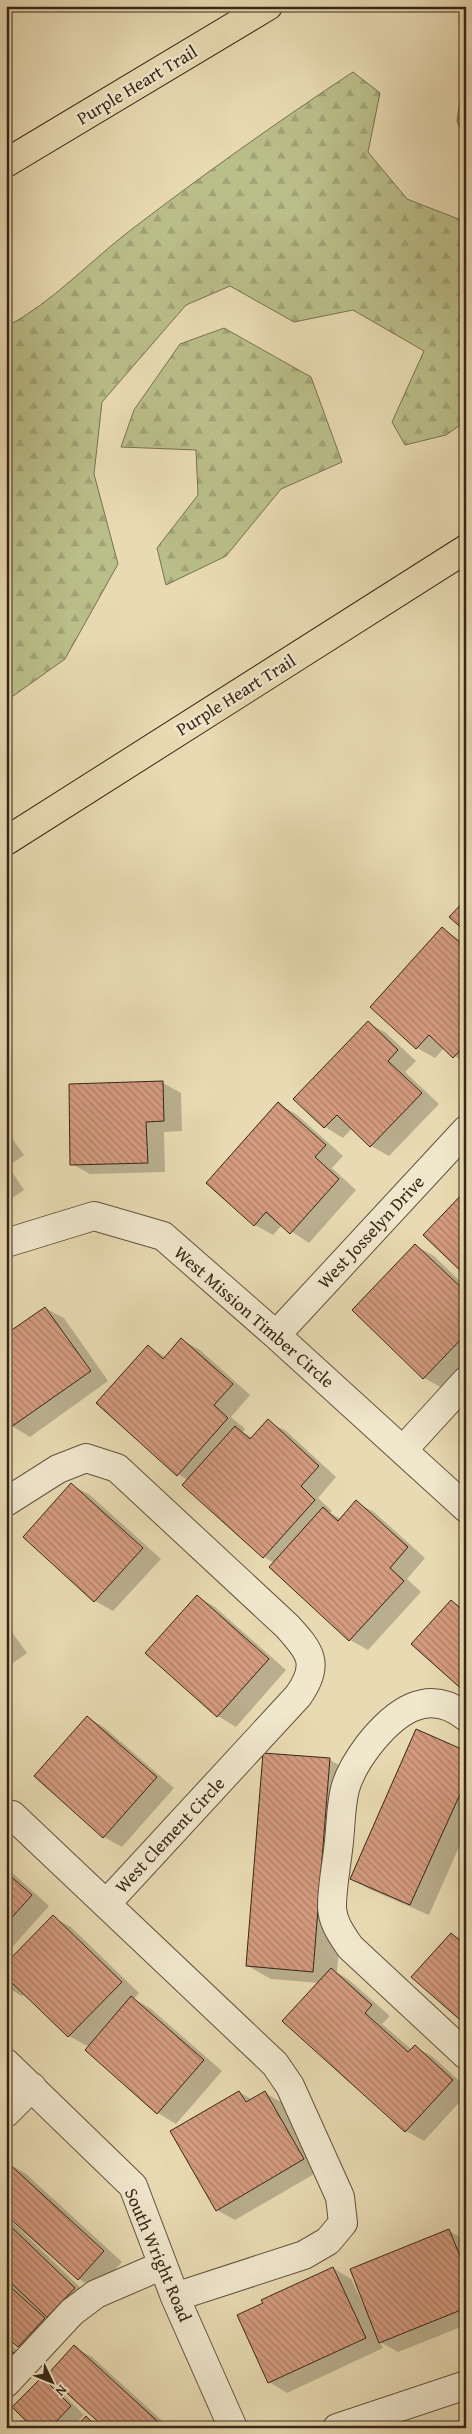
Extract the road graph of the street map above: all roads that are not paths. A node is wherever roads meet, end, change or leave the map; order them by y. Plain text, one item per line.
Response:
1 (268, 6) edge
2 (6, 163) edge
3 (466, 549) edge
4 (6, 841) edge
5 (466, 1130) edge
6 (6, 1243) edge
7 (276, 1335) junction
8 (466, 1381) edge
9 (403, 1450) junction
10 (6, 1502) edge
11 (466, 1508) edge
12 (466, 1717) edge
13 (12, 1815) dead end
14 (106, 1904) junction
15 (466, 2055) edge
16 (6, 2063) edge
17 (32, 2087) junction
18 (6, 2113) edge
19 (163, 2265) junction
20 (175, 2297) junction
21 (6, 2383) edge
22 (466, 2385) edge
23 (233, 2428) edge
24 (337, 2428) edge

1 - 2 highway, Purple Heart Trail
3 - 4 highway, Purple Heart Trail
5 - 7 street, West Josselyn Drive
6 - 7 street, West Mission Timber Circle
7 - 9 street, West Mission Timber Circle
8 - 9 street
9 - 11 street, West Mission Timber Circle
10 - 14 street, West Clement Circle
12 - 15 street
13 - 14 street
14 - 20 street, West Clement Circle
16 - 17 street, South Wright Road
17 - 18 street
17 - 19 street, South Wright Road
19 - 20 street, South Wright Road
19 - 21 street
20 - 23 street, South Wright Road
22 - 24 street

